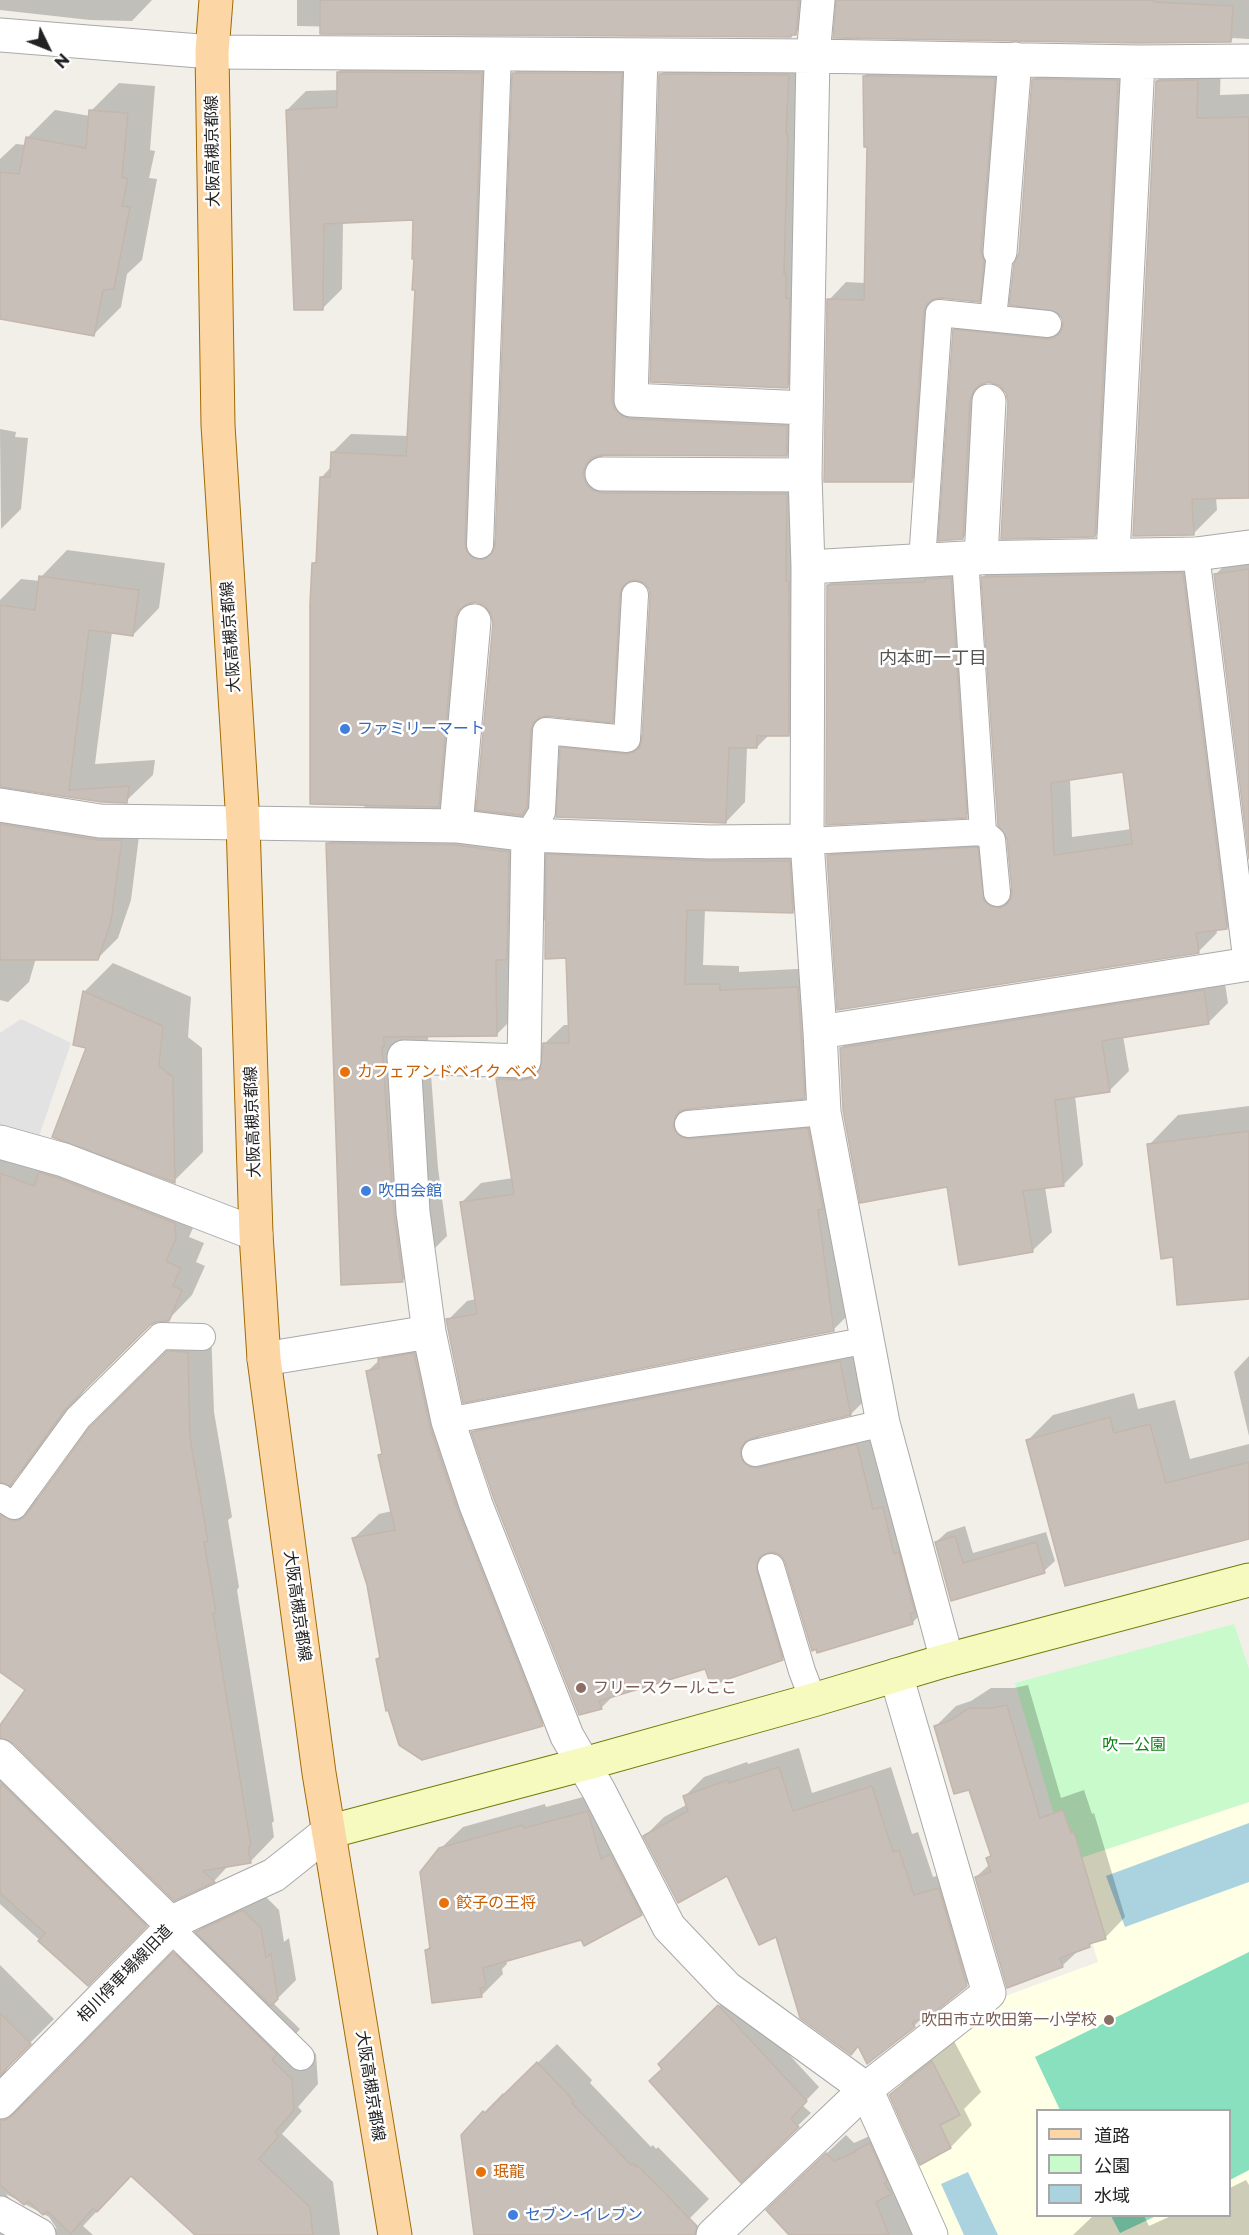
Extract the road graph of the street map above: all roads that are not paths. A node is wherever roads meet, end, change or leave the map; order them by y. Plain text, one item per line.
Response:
1 (216, 0) edge
2 (818, 0) edge
3 (0, 35) edge
4 (212, 52) junction
5 (498, 54) junction
6 (641, 55) junction
7 (813, 56) junction
8 (1015, 59) junction
9 (1249, 61) edge
10 (1138, 62) junction
11 (1000, 252) joint
12 (993, 318) junction
13 (1048, 324) dead end
14 (989, 401) dead end
15 (806, 408) junction
16 (602, 474) dead end
17 (805, 475) junction
18 (480, 545) dead end
19 (1249, 547) edge
20 (1196, 554) junction
21 (1113, 555) junction
22 (973, 558) junction
23 (922, 561) junction
24 (808, 567) junction
25 (635, 595) dead end
26 (474, 621) dead end
27 (0, 805) edge
28 (243, 823) junction
29 (456, 826) junction
30 (983, 832) junction
31 (528, 835) junction
32 (807, 841) junction
33 (997, 893) dead end
34 (1248, 965) edge
35 (820, 1032) junction
36 (824, 1112) junction
37 (688, 1124) dead end
38 (0, 1142) edge
39 (256, 1234) junction
40 (429, 1332) junction
41 (202, 1337) dead end
42 (868, 1340) junction
43 (264, 1359) junction
44 (448, 1421) junction
45 (883, 1423) junction
46 (755, 1453) dead end
47 (0, 1497) edge
48 (771, 1567) dead end
49 (1249, 1580) edge
50 (946, 1660) junction
51 (896, 1676) junction
52 (813, 1700) junction
53 (0, 1756) edge
54 (584, 1764) junction
55 (328, 1832) junction
56 (170, 1928) junction
57 (301, 2057) dead end
58 (866, 2089) junction
59 (0, 2102) edge
60 (0, 2212) edge
61 (39, 2235) edge
62 (395, 2235) edge
63 (713, 2235) edge
64 (931, 2235) edge

1 - 4 main road, 大阪高槻京都線
2 - 7 street
3 - 4 street
4 - 5 street
4 - 28 main road, 大阪高槻京都線
5 - 6 street
5 - 18 lane
6 - 7 street
6 - 15 street
7 - 8 street
7 - 15 street
8 - 10 street
8 - 11 street
9 - 10 street
10 - 21 street
11 - 12 lane
12 - 13 lane
12 - 23 lane
14 - 22 street
15 - 17 street
16 - 17 street
17 - 24 street
19 - 20 street
20 - 21 street
20 - 34 lane
21 - 22 street
22 - 23 street
22 - 30 lane
23 - 24 street
24 - 32 street
25 - 31 lane
26 - 29 street
27 - 28 street
28 - 29 street
28 - 39 main road, 大阪高槻京都線
29 - 31 street
30 - 32 lane
30 - 33 lane
31 - 32 street
31 - 40 street
32 - 35 street
34 - 35 street
35 - 36 street
36 - 37 lane
36 - 42 street
38 - 39 street
39 - 43 main road, 大阪高槻京都線
40 - 43 street
40 - 44 street
41 - 47 lane
42 - 44 lane
42 - 45 street
43 - 55 main road, 大阪高槻京都線
44 - 54 street
45 - 46 lane
45 - 50 street
48 - 52 lane
49 - 50 street
50 - 51 street
51 - 52 street
51 - 58 street
52 - 54 street
53 - 56 street
54 - 55 street
54 - 58 street
55 - 56 street, 相川停車場線旧道
55 - 62 main road, 大阪高槻京都線
56 - 57 lane
56 - 59 street, 相川停車場線旧道
58 - 63 street
58 - 64 street
60 - 61 street

